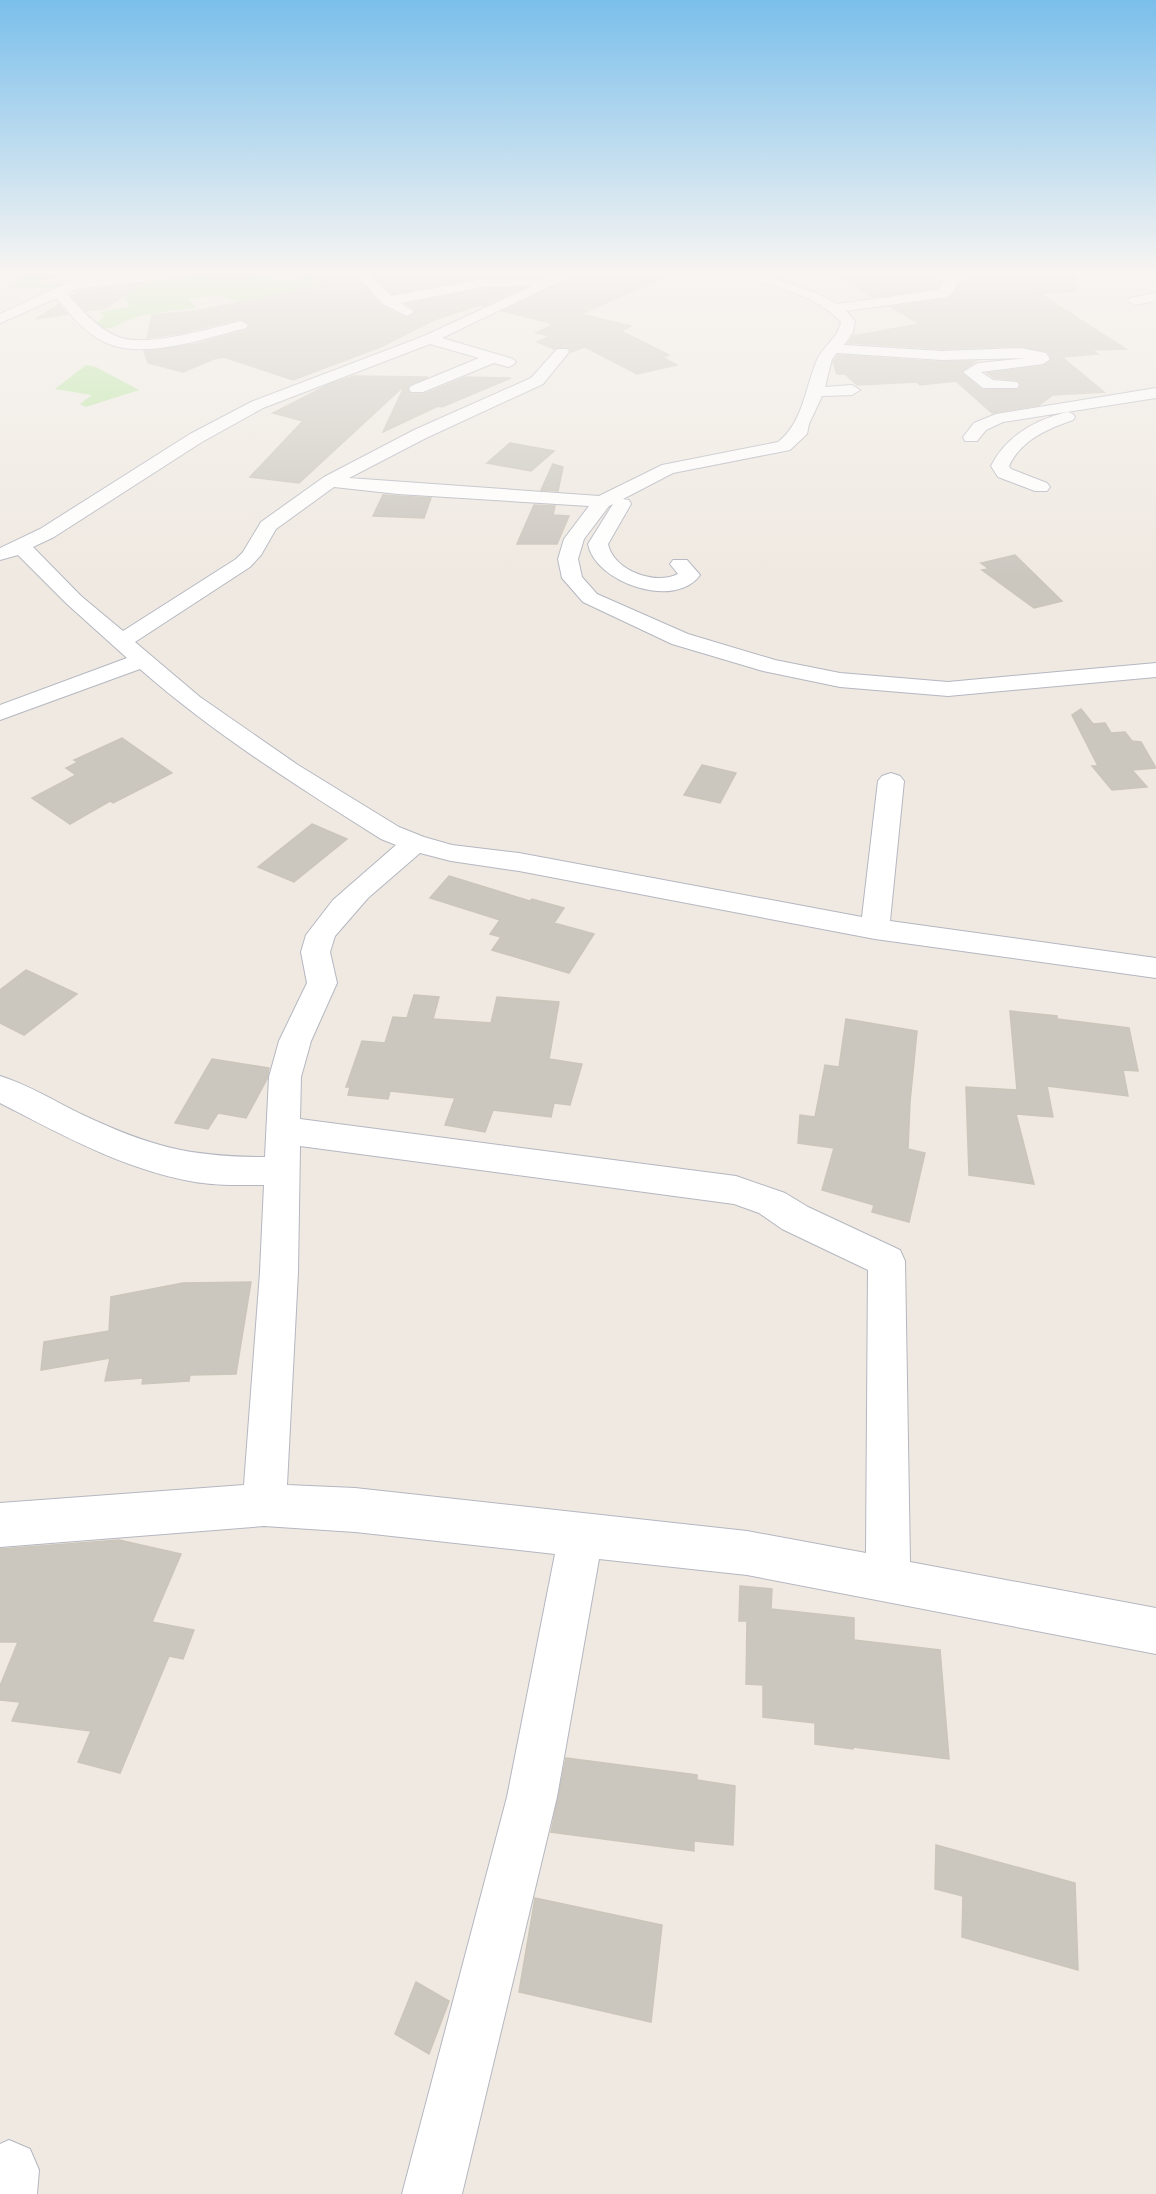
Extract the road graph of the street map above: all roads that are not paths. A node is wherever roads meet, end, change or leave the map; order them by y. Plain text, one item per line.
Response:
1 (336, 374) edge
2 (452, 374) edge
3 (543, 374) edge
4 (821, 374) edge
5 (974, 374) edge
6 (1011, 384) dead end
7 (417, 389) dead end
8 (852, 390) dead end
9 (815, 392) junction
10 (1156, 393) edge
11 (1118, 398) junction
12 (971, 437) dead end
13 (330, 481) junction
14 (1041, 487) dead end
15 (607, 500) junction
16 (11, 551) edge
17 (680, 564) dead end
18 (120, 642) junction
19 (142, 660) junction
20 (1156, 670) edge
21 (0, 713) edge
22 (891, 781) dead end
23 (415, 843) junction
24 (874, 929) junction
25 (1156, 968) edge
26 (0, 1088) edge
27 (282, 1130) junction
28 (282, 1171) junction
29 (264, 1505) junction
30 (0, 1525) edge
31 (581, 1535) junction
32 (888, 1579) junction
33 (1156, 1631) edge
34 (432, 2194) edge

1 - 16 street
2 - 7 street
3 - 13 street
4 - 9 street
5 - 6 street
8 - 9 street
9 - 15 street
10 - 11 street
11 - 12 street
11 - 14 street
13 - 15 street
13 - 18 street
15 - 17 street
15 - 20 street
16 - 18 street
18 - 19 street
19 - 21 street
19 - 23 street
22 - 24 street
23 - 24 street
23 - 27 street
24 - 25 street
26 - 28 street
27 - 28 street
27 - 32 street
28 - 29 street
29 - 30 street
29 - 31 street
31 - 32 street
31 - 34 street
32 - 33 street

